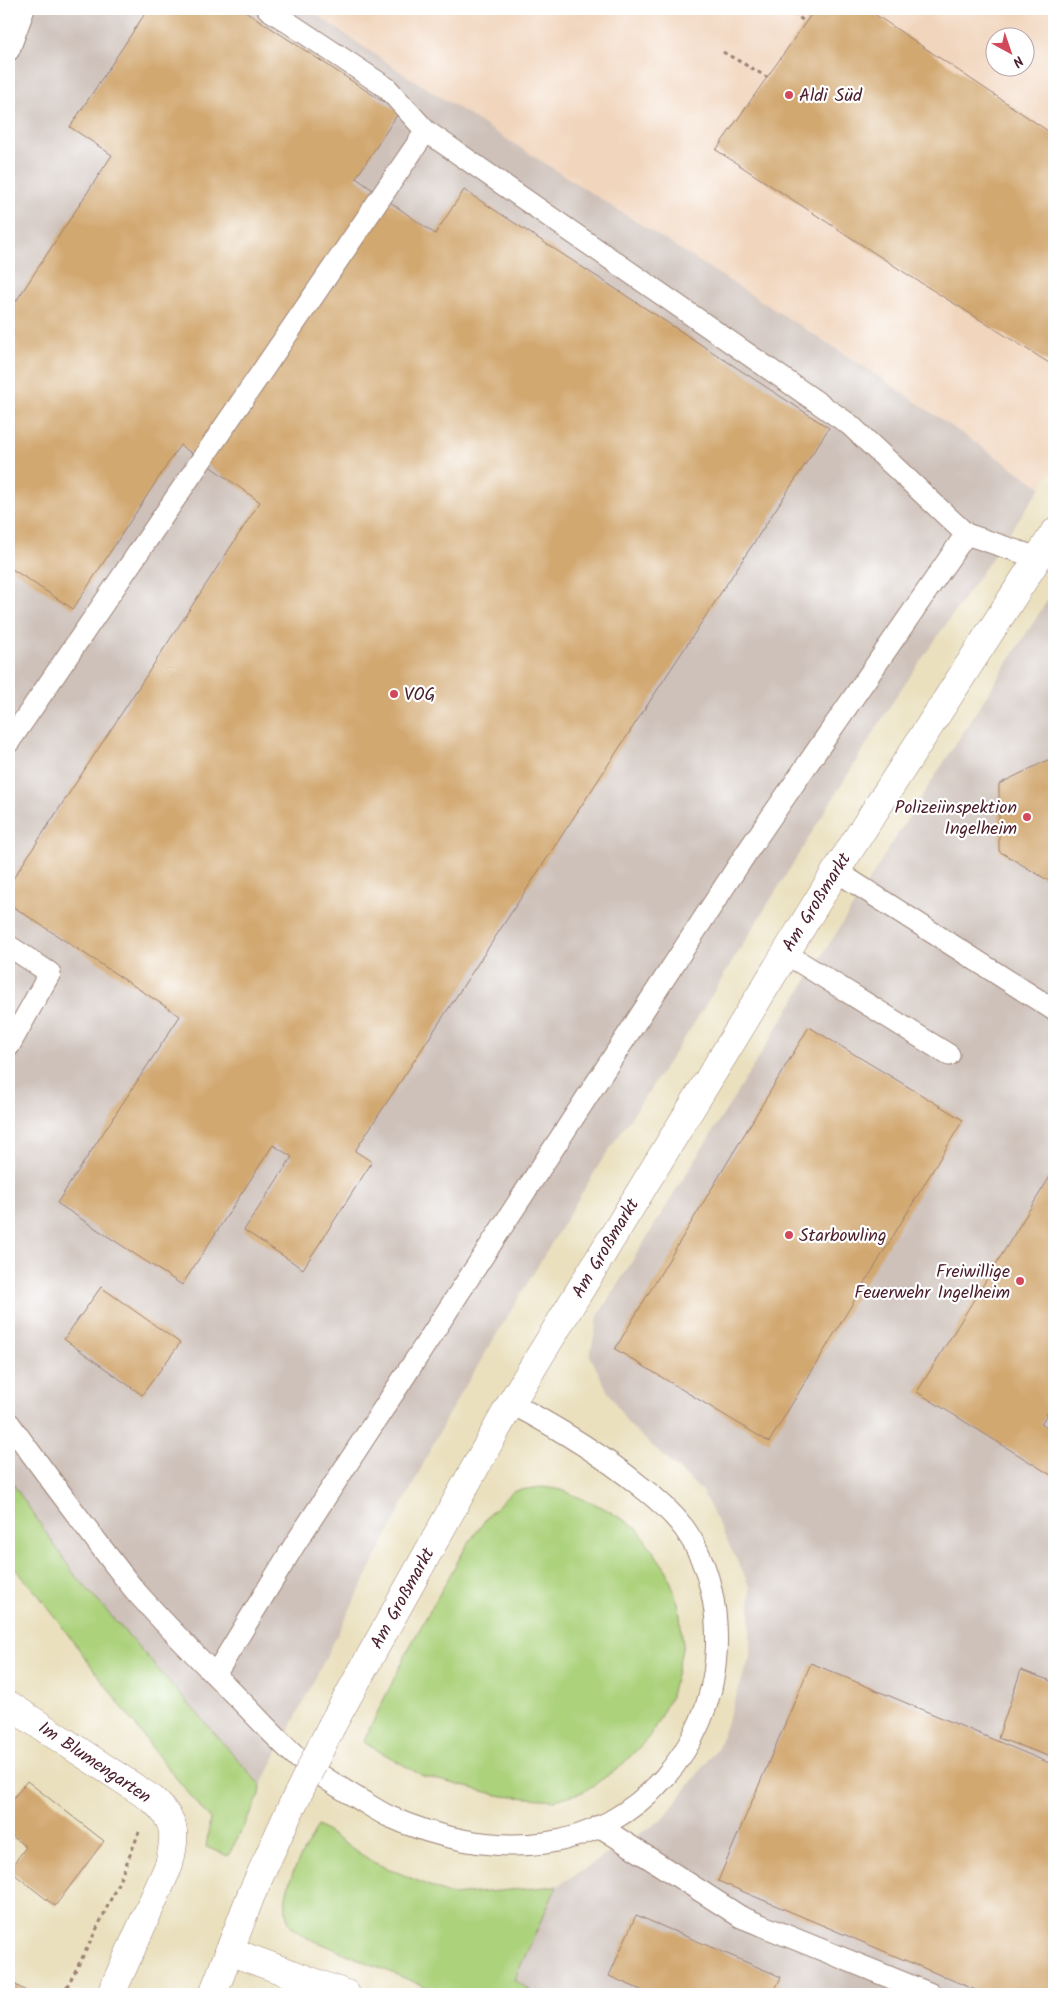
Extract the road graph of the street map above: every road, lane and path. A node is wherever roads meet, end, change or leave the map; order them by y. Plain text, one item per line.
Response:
1 (24, 9) edge
2 (268, 9) edge
3 (786, 9) edge
4 (806, 22) dead end
5 (9, 50) edge
6 (723, 52) dead end
7 (767, 77) dead end
8 (426, 131) junction
9 (1054, 533) edge
10 (966, 534) junction
11 (1038, 558) junction
12 (9, 742) edge
13 (836, 871) junction
14 (9, 946) edge
15 (785, 953) junction
16 (1054, 1010) edge
17 (9, 1046) edge
18 (948, 1055) dead end
19 (511, 1402) junction
20 (9, 1423) edge
21 (215, 1675) junction
22 (9, 1705) edge
23 (152, 1799) junction
24 (599, 1826) junction
25 (229, 1951) junction
26 (63, 1994) edge
27 (110, 1994) edge
28 (214, 1994) edge
29 (346, 1994) edge
30 (931, 1994) edge

1 - 5 lane
2 - 8 lane
3 - 4 path
6 - 7 path
8 - 10 lane
8 - 12 lane
9 - 11 main road, Am Großmarkt
10 - 11 lane
10 - 21 lane
11 - 13 main road, Am Großmarkt
13 - 15 main road, Am Großmarkt
13 - 16 lane
14 - 17 lane
15 - 18 lane
15 - 19 main road, Am Großmarkt
19 - 24 lane
19 - 25 main road, Am Großmarkt, bridge
20 - 21 lane
21 - 24 lane
22 - 23 main road, Im Blumengarten
23 - 26 path
23 - 27 main road, Im Blumengarten
24 - 30 lane
25 - 28 main road, Am Großmarkt
25 - 29 main road

